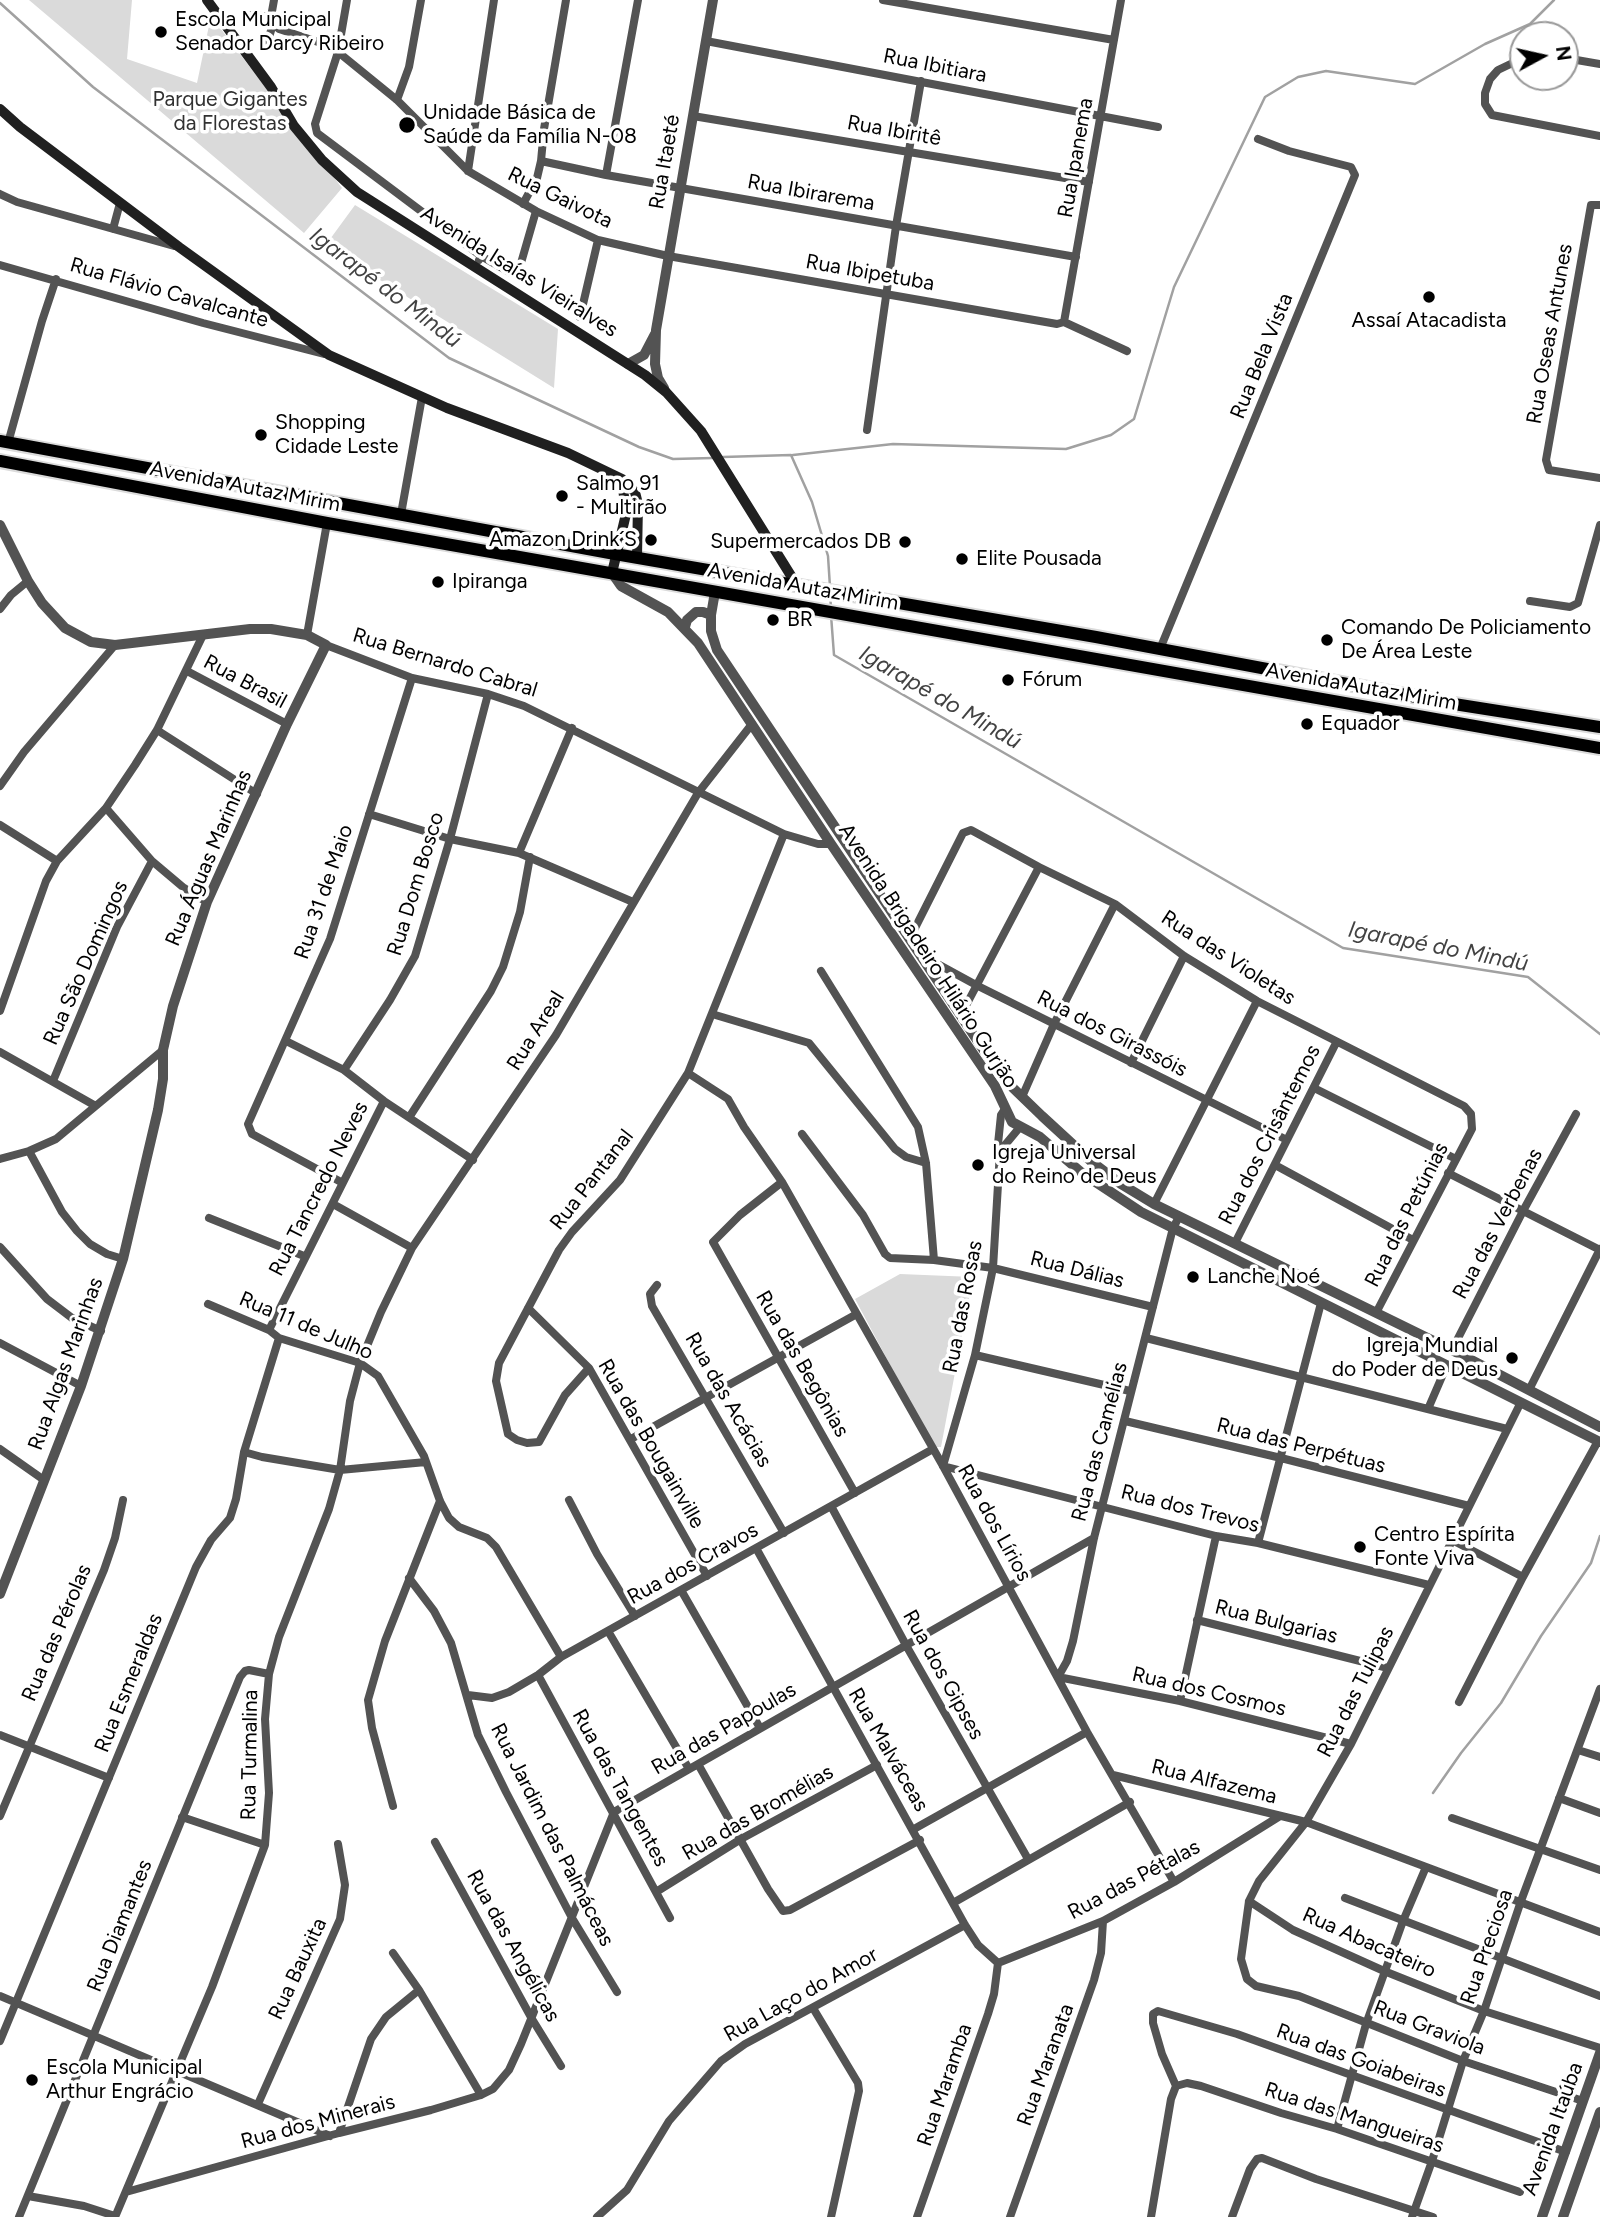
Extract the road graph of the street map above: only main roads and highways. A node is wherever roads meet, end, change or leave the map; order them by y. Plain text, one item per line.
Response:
1 (207, 0) edge
2 (0, 108) edge
3 (4, 442) edge
4 (0, 461) edge
5 (622, 479) junction
6 (615, 554) junction
7 (637, 557) junction
8 (612, 573) junction
9 (798, 587) junction
10 (1600, 727) edge
11 (1600, 748) edge

1 - 9 main road, Avenida Isaías Vieiralves
2 - 5 main road
3 - 6 main road, Avenida Autaz Mirim
4 - 8 main road, Avenida Autaz Mirim
5 - 6 main road
5 - 7 main road
6 - 7 main road, Avenida Autaz Mirim
6 - 8 main road
7 - 9 main road, Avenida Autaz Mirim
8 - 11 main road, Avenida Autaz Mirim
9 - 10 main road, Avenida Autaz Mirim

